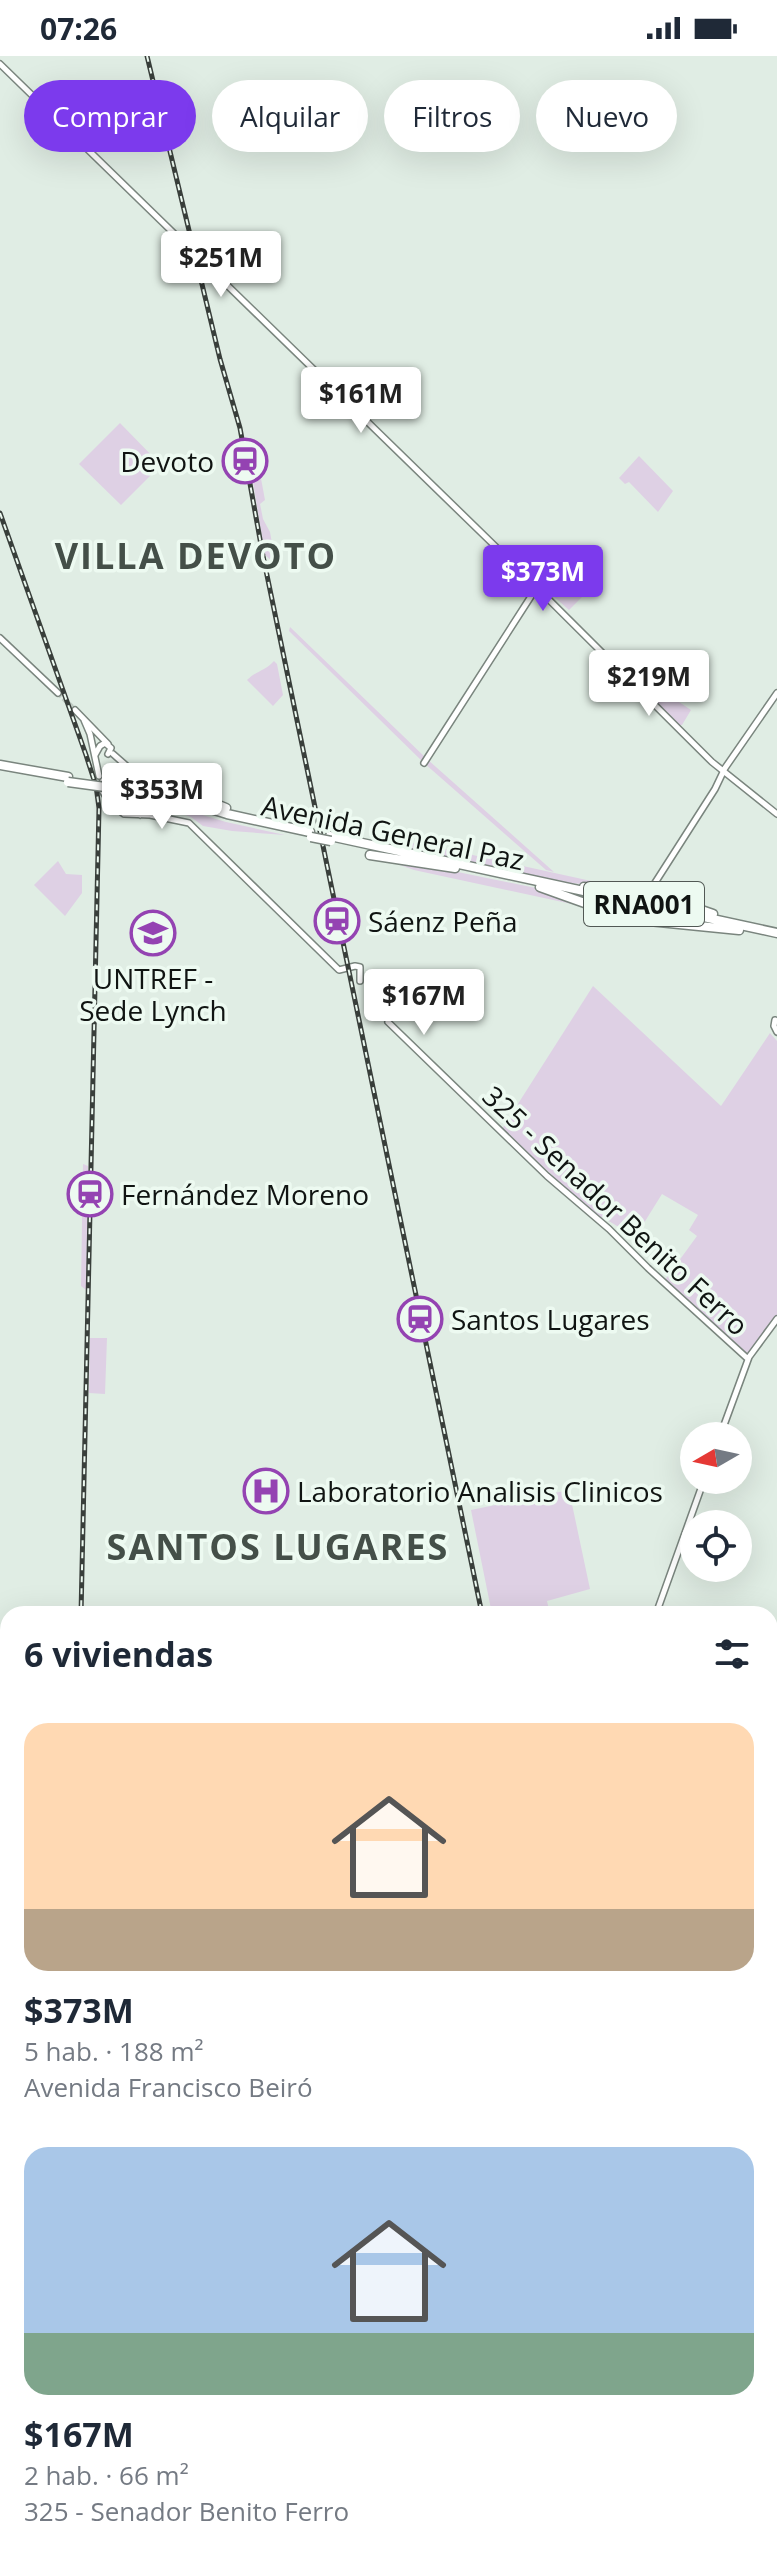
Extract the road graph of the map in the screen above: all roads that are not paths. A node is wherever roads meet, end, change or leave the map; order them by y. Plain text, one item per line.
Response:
1 (0, 64) edge
2 (537, 587) junction
3 (0, 638) edge
4 (58, 693) tunnel mouth
5 (777, 693) edge
6 (75, 710) tunnel mouth
7 (84, 720) junction
8 (89, 731) junction
9 (108, 744) junction
10 (100, 748) junction
11 (112, 754) junction
12 (94, 756) junction
13 (424, 763) dead end
14 (0, 767) edge
15 (724, 772) junction
16 (121, 780) dead end
17 (102, 782) junction
18 (194, 795) dead end
19 (142, 799) dead end
20 (777, 814) edge
21 (140, 815) junction
22 (284, 826) junction
23 (310, 834) junction
24 (330, 839) junction
25 (370, 855) dead end
26 (455, 868) junction
27 (541, 884) junction
28 (644, 896) junction
29 (661, 896) dead end
30 (621, 916) dead end
31 (637, 917) joint
32 (743, 928) junction
33 (777, 936) edge
34 (360, 981) dead end
35 (388, 1022) dead end
36 (773, 1022) edge
37 (777, 1034) edge
38 (777, 1319) edge
39 (748, 1359) junction
40 (725, 1422) edge
41 (699, 1494) edge
42 (659, 1606) edge

1 - 2 main road
2 - 13 main road
2 - 15 main road
3 - 4 main road
5 - 15 main road
6 - 7 main road
7 - 8 main road
7 - 9 main road
8 - 10 main road
8 - 12 main road
9 - 10 main road
9 - 11 main road
10 - 11 main road
10 - 12 main road
11 - 16 main road
11 - 17 main road
12 - 17 main road
14 - 17 highway, Avenida General Paz / RNA001, bridge
15 - 20 main road
15 - 28 main road
17 - 21 main road
17 - 22 highway, Avenida General Paz / RNA001
17 - 23 highway, Avenida General Paz / RNA001
18 - 22 highway
19 - 21 main road
21 - 34 main road
22 - 23 highway, Avenida General Paz / RNA001
23 - 24 highway, Avenida General Paz / RNA001, bridge
24 - 26 highway, Avenida General Paz / RNA001
24 - 27 highway, Avenida General Paz / RNA001
25 - 26 highway
26 - 27 highway, Avenida General Paz / RNA001
27 - 28 highway
27 - 30 highway
27 - 32 highway, Avenida General Paz / RNA001
28 - 31 main road, bridge
29 - 32 highway
31 - 32 highway
32 - 33 highway, Avenida General Paz / RNA001
35 - 39 main road, 325 - Senador Benito Ferro
36 - 37 main road
38 - 39 main road
39 - 40 main road
41 - 42 main road

